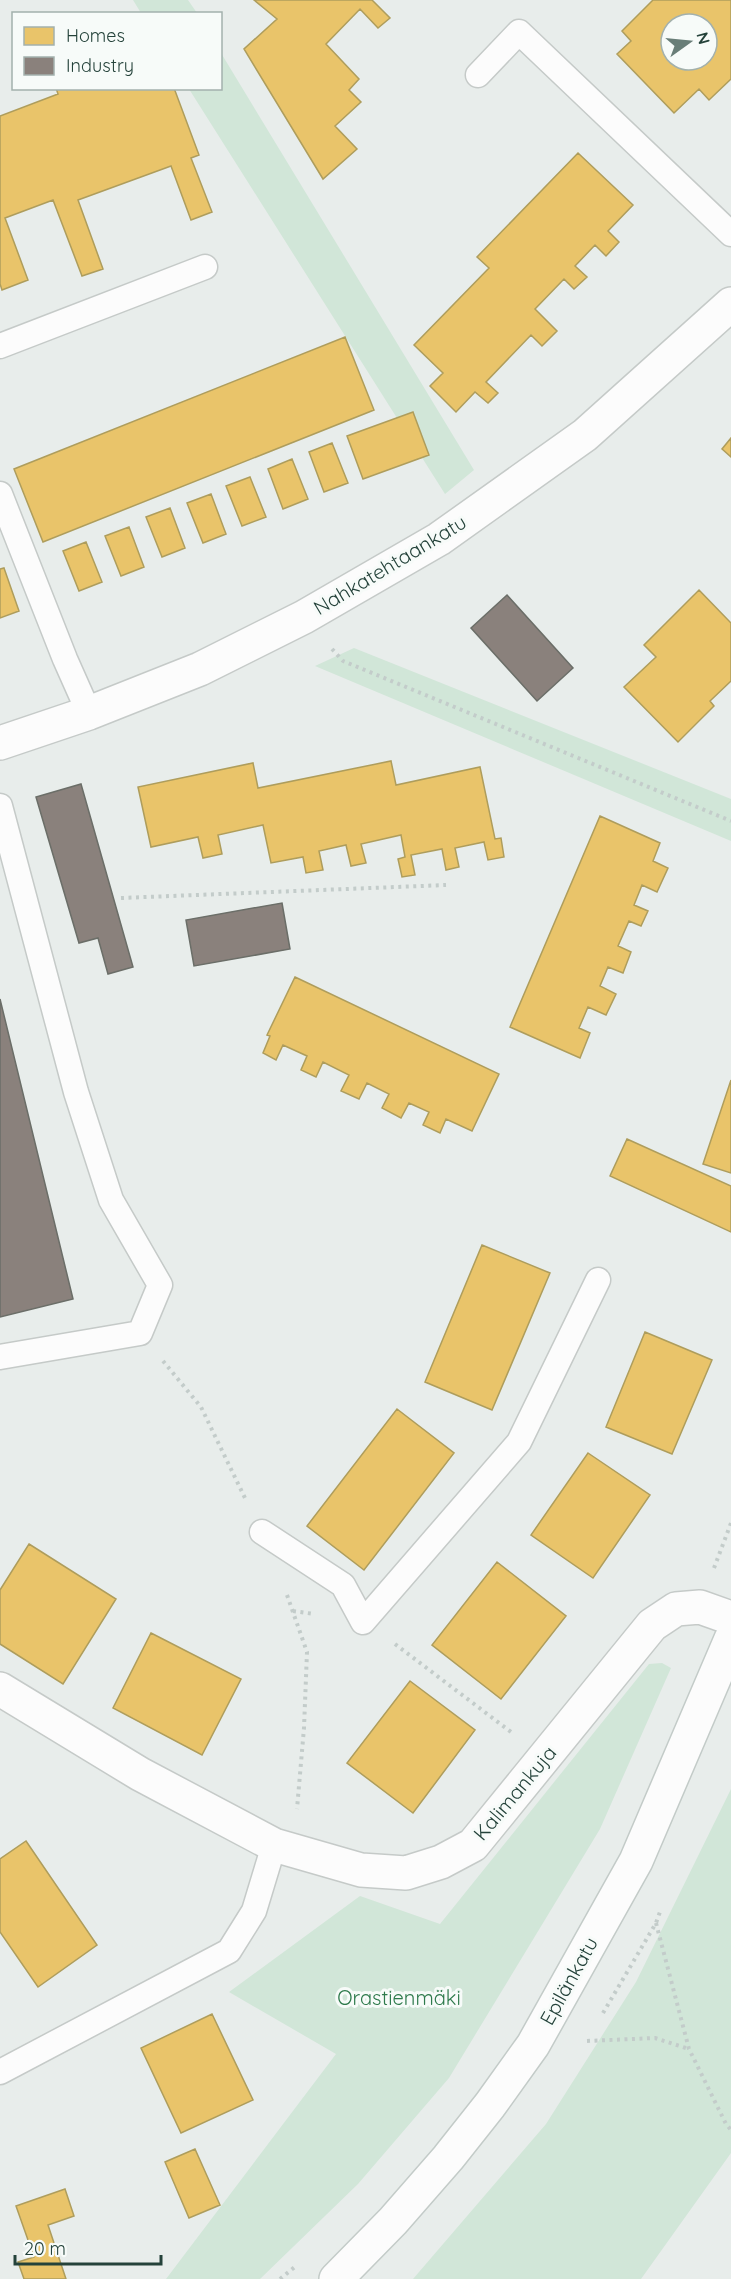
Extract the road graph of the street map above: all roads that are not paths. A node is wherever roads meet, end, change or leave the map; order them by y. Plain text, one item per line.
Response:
1 (478, 75) dead end
2 (731, 234) edge
3 (205, 267) dead end
4 (731, 304) edge
5 (0, 346) edge
6 (0, 494) edge
7 (89, 713) junction
8 (0, 743) edge
9 (0, 806) edge
10 (598, 1280) dead end
11 (0, 1357) edge
12 (262, 1532) road end
13 (731, 1618) edge
14 (731, 1639) edge
15 (0, 1689) edge
16 (285, 1849) junction
17 (0, 2072) edge
18 (336, 2279) edge

1 - 2 lane
3 - 5 lane
4 - 7 street, Nahkatehtaankatu
6 - 7 lane
7 - 8 street, Nahkatehtaankatu
9 - 11 lane
10 - 12 lane
13 - 16 street, Kalimankuja
14 - 18 street, Epilänkatu
15 - 16 street, Kalimankuja
16 - 17 lane

